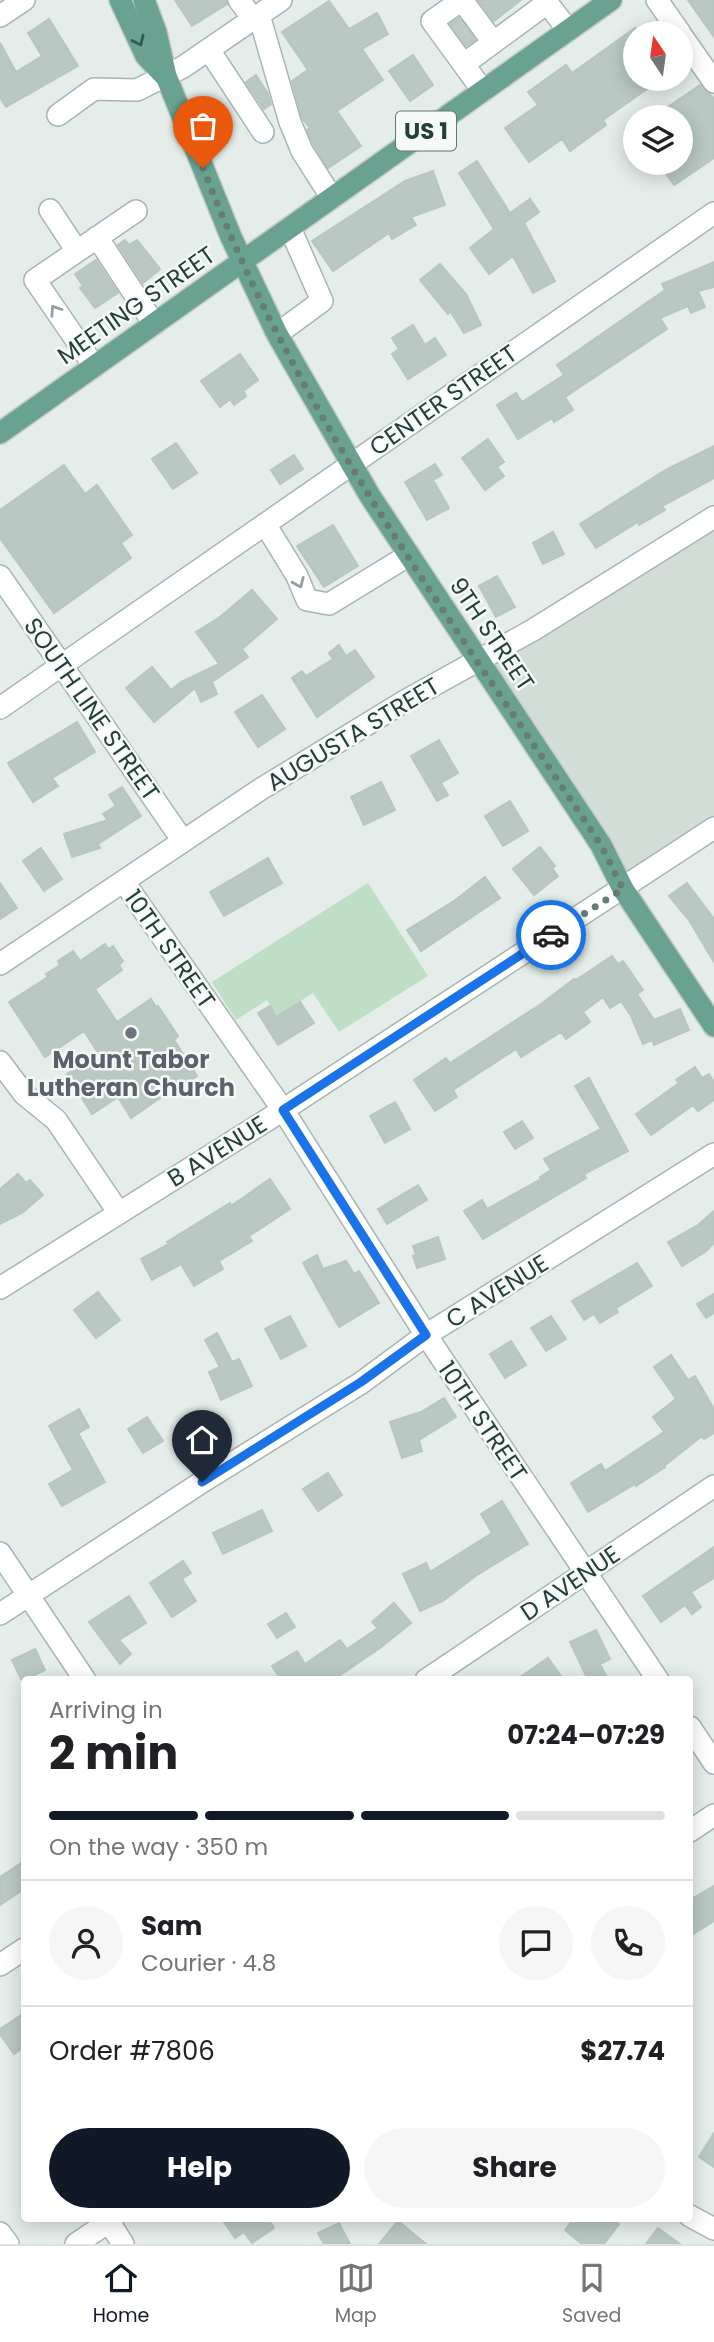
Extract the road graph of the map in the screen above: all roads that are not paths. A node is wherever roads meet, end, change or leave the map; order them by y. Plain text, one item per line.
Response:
1 (24, 0) edge
2 (120, 0) edge
3 (144, 0) edge
4 (239, 0) edge
5 (281, 0) edge
6 (462, 0) edge
7 (611, 0) edge
8 (657, 0) edge
9 (546, 1) edge
10 (0, 16) edge
11 (256, 17) junction
12 (671, 21) edge
13 (568, 30) junction
14 (463, 32) junction
15 (493, 42) junction
16 (209, 50) junction
17 (693, 52) edge
18 (464, 64) junction
19 (166, 76) junction
20 (714, 82) edge
21 (483, 91) junction
22 (58, 115) dead end
23 (263, 132) dead end
24 (332, 198) junction
25 (50, 210) dead end
26 (136, 211) dead end
27 (714, 213) edge
28 (290, 228) junction
29 (97, 237) junction
30 (77, 251) junction
31 (242, 262) junction
32 (154, 324) junction
33 (277, 334) junction
34 (94, 366) junction
35 (0, 433) edge
36 (351, 464) junction
37 (714, 517) edge
38 (265, 524) junction
39 (409, 555) junction
40 (0, 576) edge
41 (477, 659) junction
42 (61, 665) junction
43 (0, 708) edge
44 (714, 828) edge
45 (183, 841) junction
46 (124, 882) junction
47 (623, 889) junction
48 (0, 964) edge
49 (714, 1026) edge
50 (0, 1062) edge
51 (283, 1110) junction
52 (714, 1154) edge
53 (119, 1213) junction
54 (0, 1288) edge
55 (426, 1335) junction
56 (714, 1486) edge
57 (0, 1553) edge
58 (586, 1573) junction
59 (28, 1595) junction
60 (0, 1614) edge
61 (82, 1676) edge
62 (432, 1676) edge
63 (655, 1676) edge
64 (693, 1732) edge
65 (714, 1763) edge
66 (714, 1815) edge
67 (693, 1829) edge
68 (21, 1951) edge
69 (0, 1965) edge
70 (693, 2218) edge
71 (108, 2222) edge
72 (112, 2222) edge
73 (714, 2229) edge
74 (0, 2233) edge
75 (8, 2244) edge
76 (76, 2244) edge
77 (123, 2244) edge

1 - 10 street
2 -> 19 main road
3 - 19 main road
4 - 11 street
5 - 11 street
6 - 14 street
6 - 14 street
7 - 13 main road, MEETING STREET / US 1
8 - 12 street
9 - 13 street
9 - 15 street
11 - 16 street
11 - 24 street
13 - 21 main road, MEETING STREET / US 1
14 - 15 street
14 - 18 street
15 - 18 street
16 - 19 street
16 - 23 street
17 - 20 street
18 - 21 street
19 - 22 street
19 - 31 main road, 9TH STREET
21 - 24 main road, MEETING STREET / US 1
24 - 28 main road, MEETING STREET / US 1
25 - 30 street
26 - 29 street
27 - 36 street, CENTER STREET
28 - 31 main road, MEETING STREET / US 1
28 - 33 street
29 - 30 street
29 - 32 street
34 -> 30 street
31 - 32 main road, MEETING STREET / US 1
31 - 33 main road, 9TH STREET
32 - 34 main road, MEETING STREET / US 1
33 - 36 main road, 9TH STREET
34 - 35 main road, MEETING STREET / US 1
36 - 38 street, CENTER STREET
36 - 39 main road, 9TH STREET
37 - 41 street, AUGUSTA STREET
38 -> 39 street
38 - 42 street, CENTER STREET
39 - 41 main road, 9TH STREET
40 - 42 street, SOUTH LINE STREET
41 - 45 street, AUGUSTA STREET
41 - 47 main road, 9TH STREET
42 - 43 street, CENTER STREET
42 - 45 street, SOUTH LINE STREET
44 - 47 street, B AVENUE
45 - 46 street, AUGUSTA STREET
46 - 48 street, AUGUSTA STREET
46 - 51 street, 10TH STREET
47 - 49 main road, 9TH STREET
47 - 51 street, B AVENUE
50 - 53 street
51 - 53 street, B AVENUE
51 - 55 street, 10TH STREET
52 - 55 street, C AVENUE
53 - 54 street, B AVENUE
55 - 58 street, 10TH STREET
55 - 59 street, C AVENUE
56 - 58 street, D AVENUE
57 - 59 street
58 - 62 street, D AVENUE
58 - 63 street, 10TH STREET
59 - 60 street, C AVENUE
59 - 61 street
64 - 65 street
66 - 67 street
68 - 69 street
70 - 73 street
71 - 76 street
72 - 77 street
74 - 75 street

